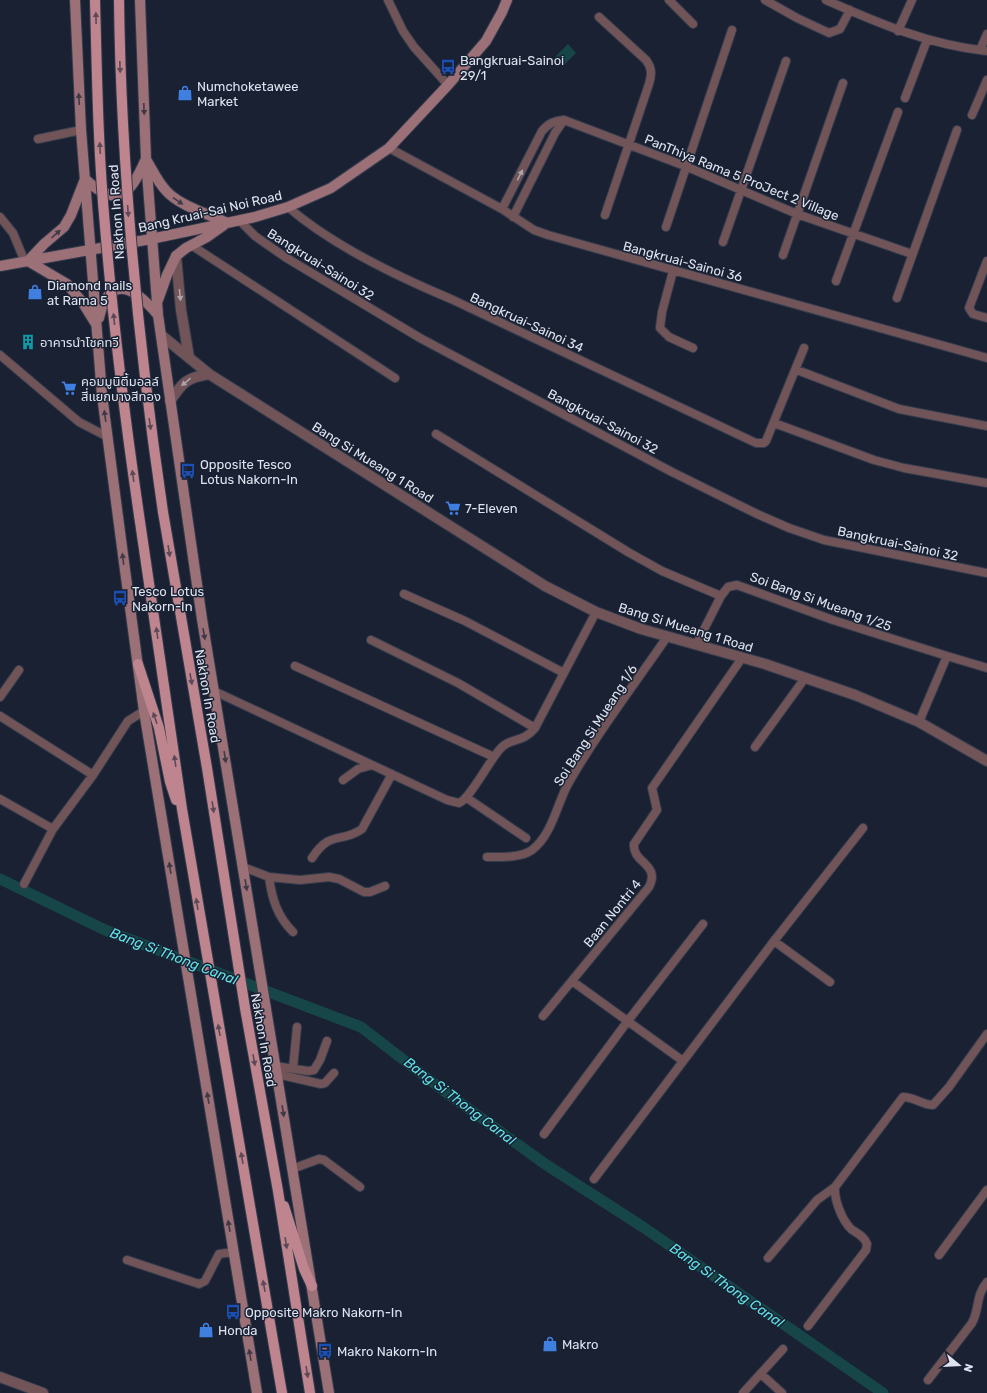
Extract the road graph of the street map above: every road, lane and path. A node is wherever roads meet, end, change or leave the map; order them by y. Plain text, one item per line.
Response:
1 (75, 0) edge
2 (95, 0) edge
3 (119, 0) edge
4 (140, 0) edge
5 (388, 0) edge
6 (507, 0) edge
7 (669, 0) edge
8 (765, 0) edge
9 (826, 0) edge
10 (912, 0) edge
11 (850, 10) junction
12 (599, 17) dead end
13 (693, 24) dead end
14 (732, 30) dead end
15 (898, 31) junction
16 (987, 34) edge
17 (927, 40) junction
18 (984, 50) edge
19 (786, 61) dead end
20 (987, 80) edge
21 (843, 82) dead end
22 (448, 85) junction
23 (905, 98) dead end
24 (898, 112) dead end
25 (972, 115) dead end
26 (564, 120) junction
27 (81, 130) junction
28 (957, 130) dead end
29 (38, 139) dead end
30 (628, 145) junction
31 (389, 148) junction
32 (146, 159) junction
33 (685, 166) junction
34 (85, 179) junction
35 (741, 191) junction
36 (288, 207) junction
37 (502, 209) junction
38 (797, 214) junction
39 (605, 215) dead end
40 (0, 217) edge
41 (513, 217) junction
42 (239, 220) junction
43 (227, 223) junction
44 (666, 227) dead end
45 (853, 234) junction
46 (151, 239) junction
47 (723, 242) dead end
48 (191, 245) junction
49 (91, 250) junction
50 (912, 254) junction
51 (783, 255) dead end
52 (176, 256) junction
53 (26, 261) junction
54 (987, 261) edge
55 (0, 266) edge
56 (673, 271) junction
57 (836, 281) dead end
58 (896, 298) dead end
59 (157, 304) junction
60 (158, 315) junction
61 (987, 318) edge
62 (97, 325) junction
63 (161, 335) junction
64 (693, 348) dead end
65 (804, 348) dead end
66 (0, 355) edge
67 (189, 357) junction
68 (987, 358) edge
69 (797, 370) junction
70 (209, 374) junction
71 (395, 378) dead end
72 (170, 401) junction
73 (774, 423) junction
74 (987, 426) edge
75 (436, 434) dead end
76 (108, 437) junction
77 (987, 483) edge
78 (987, 573) edge
79 (404, 594) dead end
80 (721, 596) junction
81 (596, 612) junction
82 (667, 637) junction
83 (371, 640) dead end
84 (696, 645) junction
85 (947, 656) junction
86 (742, 658) junction
87 (138, 664) junction
88 (295, 666) dead end
89 (987, 668) edge
90 (19, 670) dead end
91 (564, 673) junction
92 (805, 678) junction
93 (214, 691) junction
94 (0, 697) edge
95 (144, 711) junction
96 (0, 716) edge
97 (919, 722) junction
98 (535, 728) junction
99 (754, 747) dead end
100 (494, 757) junction
101 (985, 757) edge
102 (372, 765) junction
103 (392, 774) junction
104 (93, 775) junction
105 (343, 780) dead end
106 (0, 799) edge
107 (465, 800) junction
108 (182, 809) junction
109 (863, 828) dead end
110 (52, 829) junction
111 (526, 838) dead end
112 (487, 857) dead end
113 (312, 858) dead end
114 (243, 867) junction
115 (269, 877) junction
116 (24, 884) dead end
117 (385, 886) dead end
118 (703, 924) dead end
119 (293, 932) dead end
120 (774, 941) junction
121 (572, 981) junction
122 (830, 982) dead end
123 (542, 1016) dead end
124 (627, 1022) junction
125 (297, 1027) dead end
126 (987, 1034) edge
127 (327, 1041) dead end
128 (683, 1061) junction
129 (293, 1068) junction
130 (276, 1070) junction
131 (334, 1073) dead end
132 (544, 1134) dead end
133 (292, 1169) junction
134 (594, 1179) dead end
135 (360, 1187) dead end
136 (835, 1187) junction
137 (987, 1190) edge
138 (278, 1191) junction
139 (234, 1252) junction
140 (939, 1255) dead end
141 (768, 1258) dead end
142 (127, 1260) dead end
143 (987, 1282) edge
144 (312, 1286) junction
145 (808, 1326) dead end
146 (783, 1349) dead end
147 (761, 1374) junction
148 (0, 1377) edge
149 (928, 1380) dead end
150 (40, 1392) edge
151 (257, 1393) edge
152 (282, 1393) edge
153 (310, 1393) edge
154 (329, 1393) edge
155 (744, 1393) edge
156 (782, 1393) edge

27 -> 1 main road
108 -> 2 main road, Nakhon In Road, bridge
3 -> 138 main road, Nakhon In Road, bridge
4 -> 32 main road, Nakhon In Road
5 - 22 street
6 - 22 main road, Bang Kruai-Sai Noi Road
7 - 13 street
8 - 11 street
9 - 11 street
10 - 15 street
11 - 15 street
12 - 30 street
14 - 33 street
15 - 17 street
16 - 18 street
17 - 18 street
17 - 23 street
19 - 35 street
20 - 25 street
21 - 38 street
22 - 31 main road, Bang Kruai-Sai Noi Road
24 - 45 street
26 - 30 street, PanThiya Rama 5 ProJect 2 Village
37 -> 26 street
26 - 41 street
27 - 29 street
27 - 34 main road
28 - 50 street
30 - 33 street, PanThiya Rama 5 ProJect 2 Village
30 - 39 street
31 - 36 main road, Bang Kruai-Sai Noi Road
31 - 37 street, Bangkruai-Sainoi 36
32 - 34 main road
32 -> 43 main road
32 - 46 main road, Nakhon In Road
33 - 35 street, PanThiya Rama 5 ProJect 2 Village
33 - 44 street
34 - 49 main road
53 -> 34 main road
35 - 38 street, PanThiya Rama 5 ProJect 2 Village
35 - 47 street
36 - 42 main road, Bang Kruai-Sai Noi Road
36 - 73 street, Bangkruai-Sainoi 34
37 - 41 street, Bangkruai-Sainoi 36
38 - 45 street, PanThiya Rama 5 ProJect 2 Village
38 - 51 street
40 - 53 street
41 - 56 street, Bangkruai-Sainoi 36
42 - 43 main road, Bang Kruai-Sai Noi Road
42 - 78 street, Bangkruai-Sainoi 32
43 - 46 main road, Bang Kruai-Sai Noi Road
43 - 48 main road
45 - 50 street, PanThiya Rama 5 ProJect 2 Village
45 - 57 street
46 - 49 main road, Bang Kruai-Sai Noi Road
46 - 59 main road, Nakhon In Road
48 - 52 main road
48 - 71 street
49 - 53 main road, Bang Kruai-Sai Noi Road
49 - 62 main road
50 - 58 street
52 - 59 main road
52 -> 67 street
53 - 55 main road, Bang Kruai-Sai Noi Road
53 - 62 main road
54 - 61 street
56 - 64 street
56 - 68 street, Bangkruai-Sainoi 36
59 - 60 main road, Nakhon In Road
60 - 62 main road
60 - 63 main road, Nakhon In Road
76 -> 62 main road
63 - 67 street, Bang Si Mueang 1 Road
63 - 72 main road, Nakhon In Road
65 - 69 street
66 - 76 street
67 - 70 street, Bang Si Mueang 1 Road
69 - 73 street
69 - 74 street
70 -> 72 street
70 - 81 street, Bang Si Mueang 1 Road
72 -> 93 main road, Nakhon In Road
73 - 77 street
75 - 80 street
87 -> 76 main road
79 - 91 street
80 - 84 street, Soi Bang Si Mueang 1/25
80 - 85 street, Soi Bang Si Mueang 1/25
81 - 82 street, Bang Si Mueang 1 Road
81 - 91 street
82 - 84 street, Bang Si Mueang 1 Road
82 - 112 street, Soi Bang Si Mueang 1/6
83 - 98 street
84 - 86 street, Bang Si Mueang 1 Road
85 - 89 street
85 - 97 street
86 - 92 street, Bang Si Mueang 1 Road
86 - 121 street, Baan Nontri 4
87 - 95 main road
108 -> 87 main road
88 - 100 street
90 - 94 street
91 - 98 street
92 - 97 street, Bang Si Mueang 1 Road
92 - 99 street
93 - 102 street
93 -> 114 main road, Nakhon In Road
95 - 104 street
139 -> 95 main road
96 - 104 street
97 - 101 street, Bang Si Mueang 1 Road
98 - 100 street
100 - 107 street
102 - 103 street
102 - 105 street
103 - 107 street
103 - 113 street
104 - 110 street
106 - 110 street
107 - 111 street
152 -> 108 main road, Nakhon In Road
109 - 120 street
110 - 116 street
114 - 115 street
114 -> 130 main road, Nakhon In Road
115 - 117 street
115 - 119 street
118 - 124 street
120 - 122 street
120 - 128 street
121 - 123 street, Baan Nontri 4
121 - 124 street
124 - 128 street
124 - 132 street
125 - 129 street
126 - 136 street
127 - 129 street
128 - 134 street
129 - 130 street
130 - 131 street
130 -> 133 main road, Nakhon In Road
133 - 135 street
133 - 144 main road, Nakhon In Road
136 - 141 street
136 - 145 street
137 - 140 street
138 - 144 main road
138 -> 153 main road, Nakhon In Road
139 - 142 street
151 -> 139 main road
143 - 149 street
144 - 154 main road, Nakhon In Road
146 - 147 street
147 - 155 street
147 - 156 street
148 - 150 street

